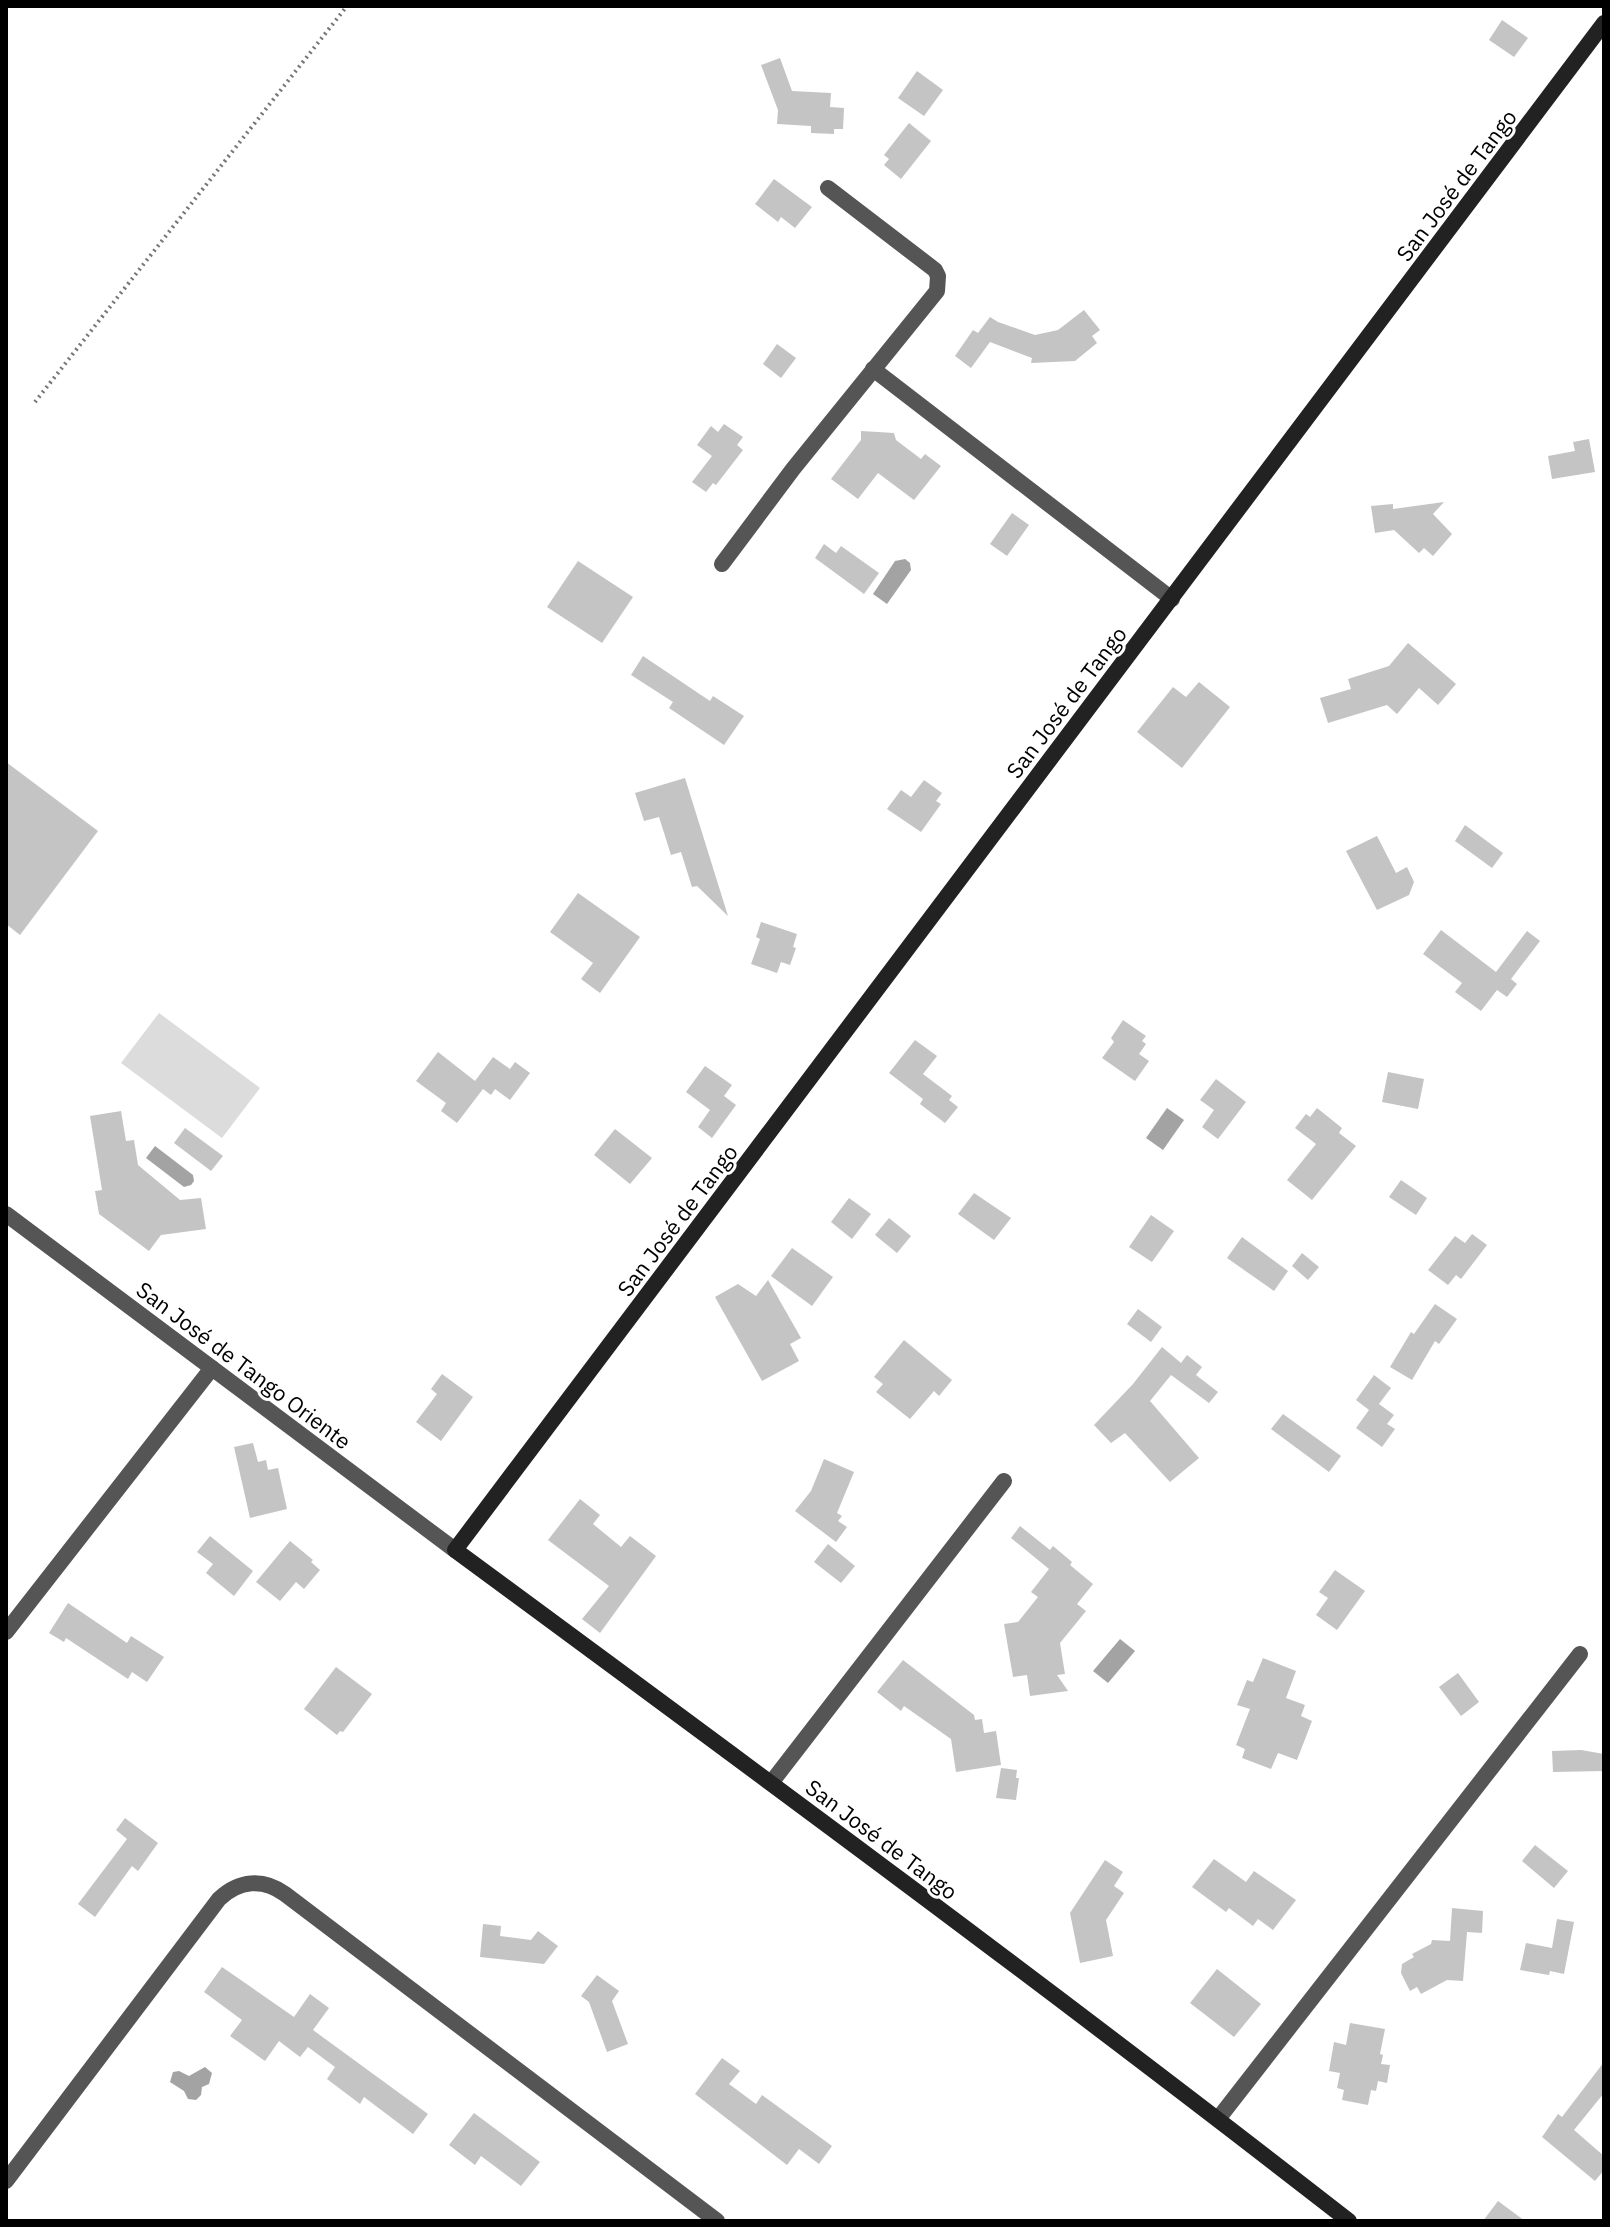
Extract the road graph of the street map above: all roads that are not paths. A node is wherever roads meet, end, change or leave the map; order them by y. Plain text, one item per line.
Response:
1 (1604, 23) edge
2 (828, 188) dead end
3 (873, 369) junction
4 (722, 564) dead end
5 (1172, 599) junction
6 (6, 1214) edge
7 (212, 1368) junction
8 (1004, 1481) dead end
9 (455, 1550) junction
10 (6, 1632) edge
11 (1580, 1654) dead end
12 (771, 1783) junction
13 (1218, 2119) junction
14 (6, 2181) edge
15 (717, 2221) edge
16 (1349, 2221) edge

1 - 5 street, San José de Tango
2 - 3 street
3 - 4 street
3 - 5 street
5 - 9 street, San José de Tango
6 - 7 street, San José de Tango Oriente
7 - 9 street, San José de Tango Oriente
7 - 10 street
8 - 12 street
9 - 12 street, San José de Tango
11 - 13 street
12 - 13 street, San José de Tango
13 - 16 street, San José de Tango
14 - 15 street

